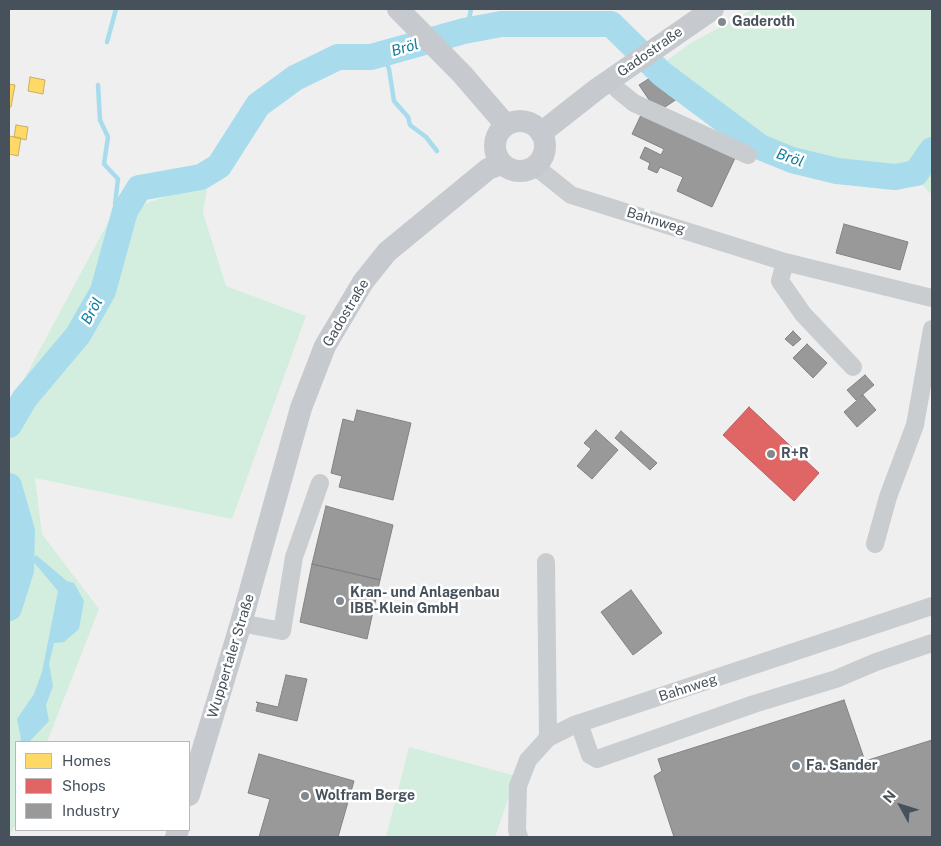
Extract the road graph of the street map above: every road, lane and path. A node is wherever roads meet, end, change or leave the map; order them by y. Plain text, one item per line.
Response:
1 (713, 9) edge
2 (405, 16) edge
3 (616, 76) junction
4 (506, 125) junction
5 (541, 133) junction
6 (748, 154) dead end
7 (501, 164) junction
8 (536, 166) junction
9 (785, 262) junction
10 (932, 298) edge
11 (932, 330) edge
12 (853, 367) dead end
13 (320, 483) dead end
14 (272, 516) joint
15 (875, 544) dead end
16 (546, 562) dead end
17 (932, 606) edge
18 (241, 624) junction
19 (932, 643) edge
20 (579, 723) junction
21 (548, 738) junction
22 (190, 792) edge
23 (519, 837) edge

1 - 3 main road, Gadostraße
2 - 4 main road
3 - 5 main road, Gadostraße
3 - 6 street
4 - 5 main road
4 - 7 main road
5 - 8 main road
7 - 8 main road
7 - 14 main road, Gadostraße
8 - 9 street, Bahnweg
9 - 10 street, Bahnweg
9 - 12 street
11 - 15 street
13 - 18 street
14 - 18 main road, Wuppertaler Straße
16 - 21 street
17 - 20 street, Bahnweg
18 - 22 main road, Wuppertaler Straße
19 - 20 street
20 - 21 street, Bahnweg
21 - 23 street, Bahnweg

